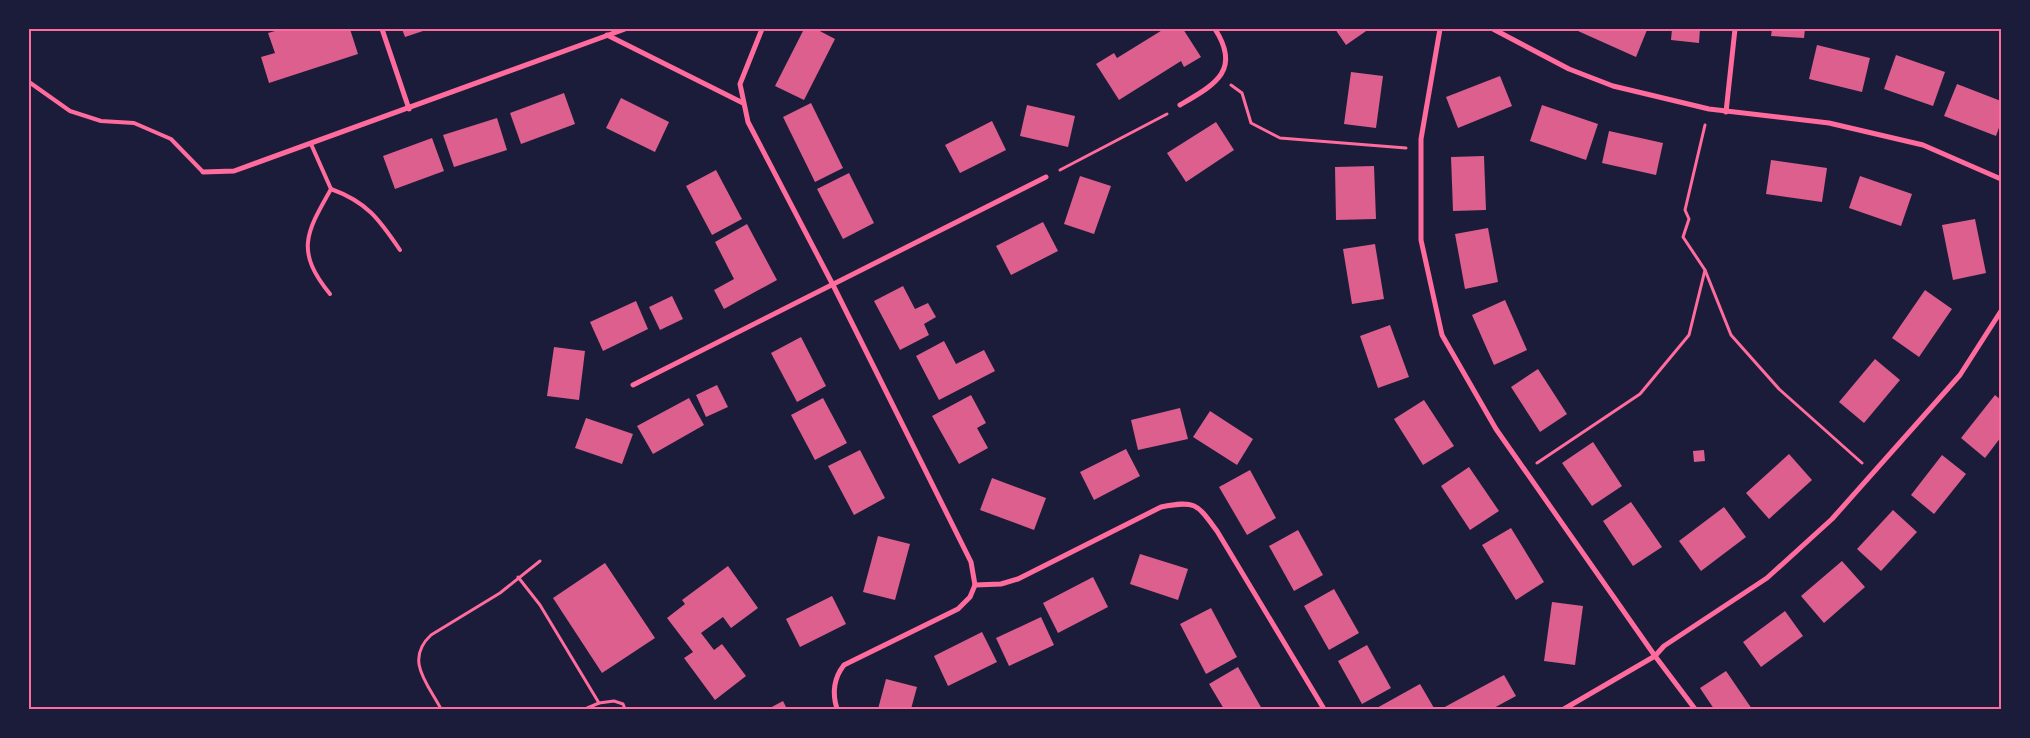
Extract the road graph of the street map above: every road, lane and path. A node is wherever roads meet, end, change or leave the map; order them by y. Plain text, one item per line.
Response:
1 (382, 29) edge
2 (625, 29) edge
3 (762, 29) edge
4 (1214, 29) edge
5 (1440, 29) edge
6 (1493, 29) edge
7 (1735, 29) edge
8 (607, 35) junction
9 (1221, 78) junction
10 (29, 82) edge
11 (743, 104) junction
12 (1180, 105) joint
13 (409, 109) junction
14 (1709, 109) junction
15 (1726, 112) junction
16 (312, 144) junction
17 (1421, 149) junction
18 (203, 172) joint
19 (1046, 177) joint
20 (2001, 179) edge
21 (331, 189) junction
22 (400, 250) dead end
23 (1705, 270) junction
24 (833, 285) junction
25 (330, 294) dead end
26 (2001, 310) edge
27 (633, 385) dead end
28 (1525, 470) junction
29 (1874, 473) junction
30 (540, 561) dead end
31 (518, 578) junction
32 (975, 585) junction
33 (1655, 656) junction
34 (599, 703) junction
35 (441, 709) edge
36 (585, 709) edge
37 (625, 709) edge
38 (837, 709) edge
39 (1324, 709) edge
40 (1564, 709) edge
41 (1695, 709) edge

1 - 13 street
2 - 8 street
3 - 11 street
4 - 9 street
5 - 17 street
6 - 14 street
7 - 15 street
8 - 11 street
8 - 13 street
9 - 12 street
9 - 17 path
10 - 18 lane
11 - 24 street
12 - 19 path
13 - 16 street
14 - 15 street
14 - 23 path
15 - 20 street
16 - 18 street
16 - 21 lane
17 - 28 street
19 - 24 street
21 - 22 lane
21 - 25 lane
23 - 28 path
23 - 29 path
24 - 27 street
24 - 32 street
26 - 29 street
28 - 33 street
29 - 33 street
30 - 31 path
31 - 34 path
31 - 35 path
32 - 38 street
32 - 39 street
33 - 40 street
33 - 41 street
34 - 36 path
34 - 37 path

